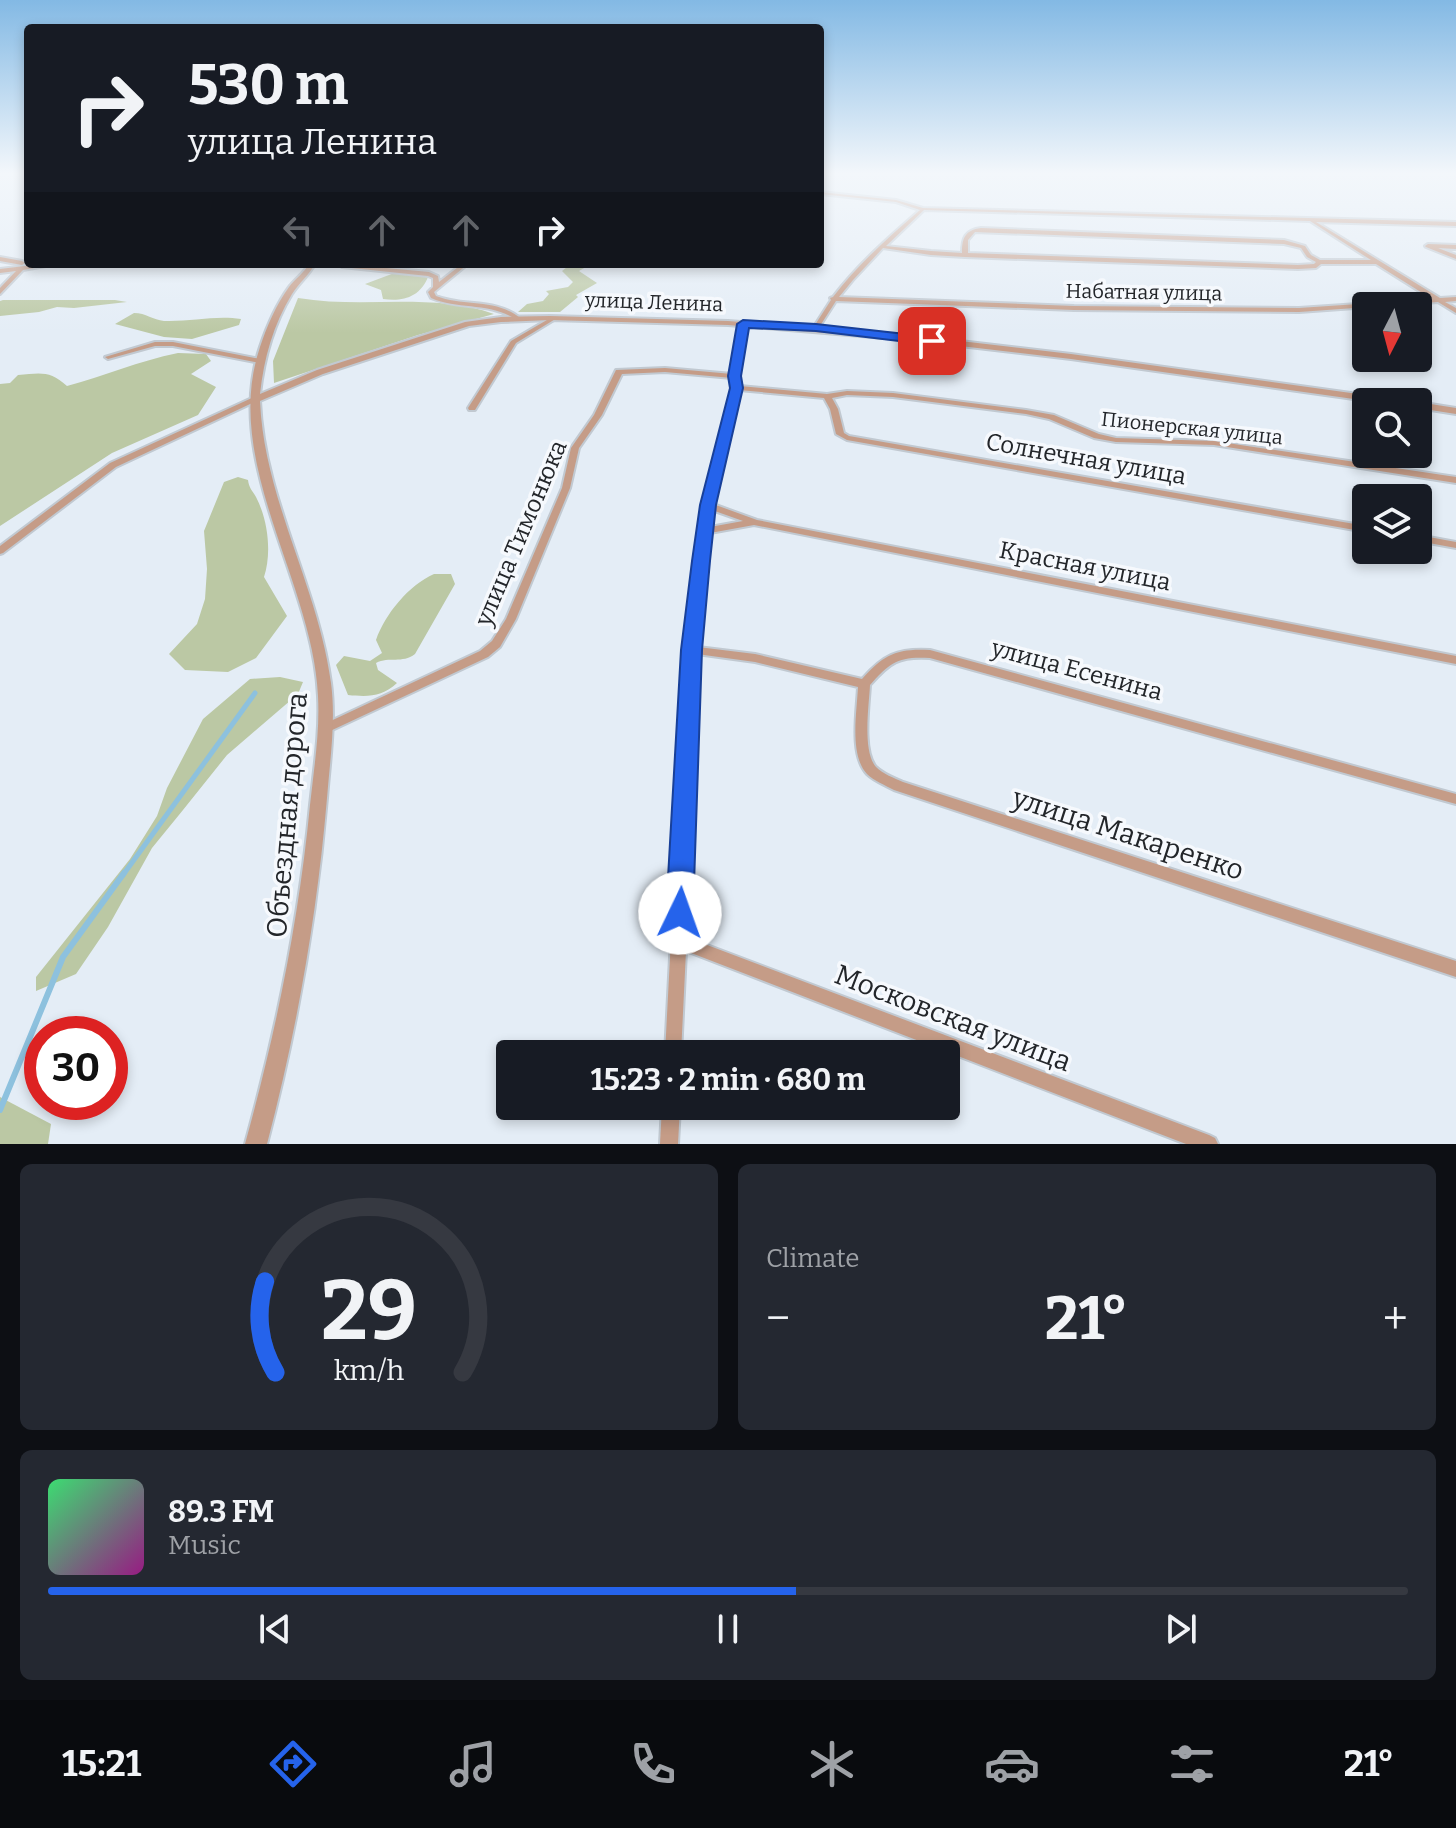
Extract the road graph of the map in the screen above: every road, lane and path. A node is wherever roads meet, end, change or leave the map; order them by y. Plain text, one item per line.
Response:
1 (905, 226) edge
2 (1321, 226) edge
3 (1418, 241) dead end
4 (1428, 246) junction
5 (884, 247) junction
6 (1456, 247) edge
7 (965, 255) junction
8 (1456, 257) edge
9 (0, 259) edge
10 (1319, 262) junction
11 (1378, 262) junction
12 (24, 265) edge
13 (24, 265) edge
14 (24, 266) edge
15 (309, 268) edge
16 (367, 268) edge
17 (460, 268) edge
18 (0, 271) edge
19 (436, 277) junction
20 (448, 279) junction
21 (436, 287) junction
22 (0, 292) edge
23 (832, 299) junction
24 (1456, 299) edge
25 (1439, 300) junction
26 (1456, 311) edge
27 (517, 318) junction
28 (554, 318) junction
29 (743, 324) junction
30 (816, 328) junction
31 (108, 357) dead end
32 (260, 361) junction
33 (736, 382) junction
34 (827, 396) junction
35 (1352, 396) edge
36 (257, 399) junction
37 (1432, 407) edge
38 (472, 408) dead end
39 (1456, 411) edge
40 (1456, 480) edge
41 (708, 505) junction
42 (755, 522) junction
43 (1352, 527) edge
44 (704, 531) junction
45 (1432, 541) edge
46 (1456, 545) edge
47 (0, 551) edge
48 (692, 650) junction
49 (1456, 660) edge
50 (864, 684) junction
51 (324, 729) junction
52 (1456, 799) edge
53 (679, 941) junction
54 (1456, 969) edge
55 (674, 1040) edge
56 (670, 1120) edge
57 (256, 1144) edge
58 (669, 1144) edge
59 (1209, 1144) edge

1 - 5 street
2 - 11 street
3 - 4 street
4 - 6 street
4 - 8 street
5 - 7 street
5 - 23 street
7 - 10 street
7 - 10 street
9 - 12 street
10 - 11 street
11 - 25 street
13 - 18 street
14 - 22 street
15 - 32 street, Объездная дорога
16 - 19 street
17 - 20 street
19 - 20 street
19 - 21 street
20 - 21 street
21 - 27 street
23 - 25 street, Набатная улица
23 - 30 street
24 - 25 street, Набатная улица
25 - 26 street
27 - 28 street, улица Ленина
27 - 36 street, улица Ленина
28 - 29 street, улица Ленина
28 - 38 street
29 - 30 street, улица Ленина
29 - 33 street
30 - 35 street, улица Ленина
31 - 32 street
32 - 36 street, Объездная дорога
33 - 34 street, Пионерская улица
33 - 41 street
33 - 51 street, улица Тимонюка
34 - 40 street, Пионерская улица
34 - 43 street, Солнечная улица
36 - 47 street
36 - 51 street, Объездная дорога
37 - 39 street
41 - 42 street, Красная улица
41 - 44 street
42 - 44 street
42 - 49 street, Красная улица
44 - 48 street
45 - 46 street
48 - 50 street
48 - 53 street
50 - 52 street, улица Есенина
50 - 54 street, улица Макаренко
51 - 57 street, Объездная дорога
53 - 55 street
53 - 59 street, Московская улица
56 - 58 street

